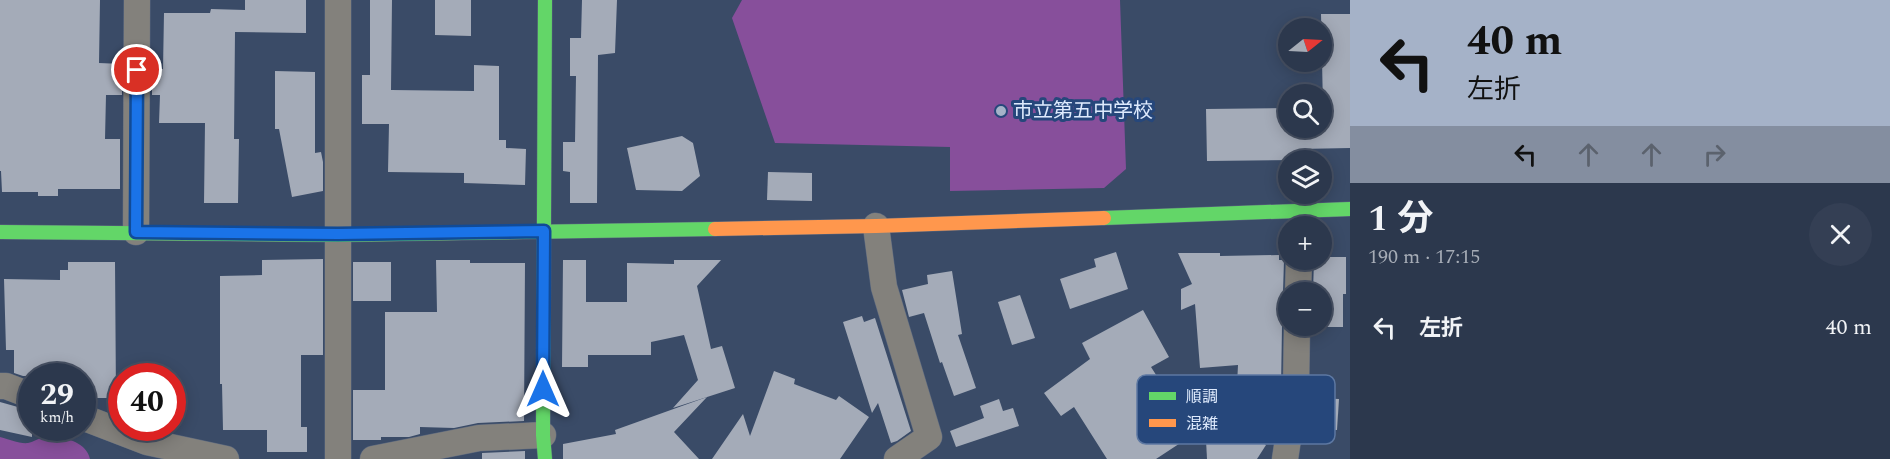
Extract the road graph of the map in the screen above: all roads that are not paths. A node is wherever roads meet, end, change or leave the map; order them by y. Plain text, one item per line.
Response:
1 (137, 0) edge
2 (338, 0) edge
3 (545, 0) edge
4 (1350, 209) edge
5 (1315, 216) edge
6 (1278, 219) edge
7 (876, 226) junction
8 (544, 231) junction
9 (0, 232) edge
10 (136, 232) junction
11 (338, 234) junction
12 (1297, 336) edge
13 (1296, 375) edge
14 (0, 386) edge
15 (18, 391) edge
16 (96, 422) edge
17 (1287, 444) edge
18 (544, 447) edge
19 (225, 459) edge
20 (338, 459) edge
21 (372, 459) edge
22 (897, 459) edge
23 (1285, 459) edge

1 - 10 street
2 - 11 street
3 - 8 street
4 - 5 street
6 - 7 street
7 - 8 street
7 - 22 street
8 - 11 street
8 - 18 street
9 - 10 street
10 - 11 street
11 - 20 street
12 - 13 street
14 - 15 street
16 - 19 street
17 - 23 street
18 - 21 street

